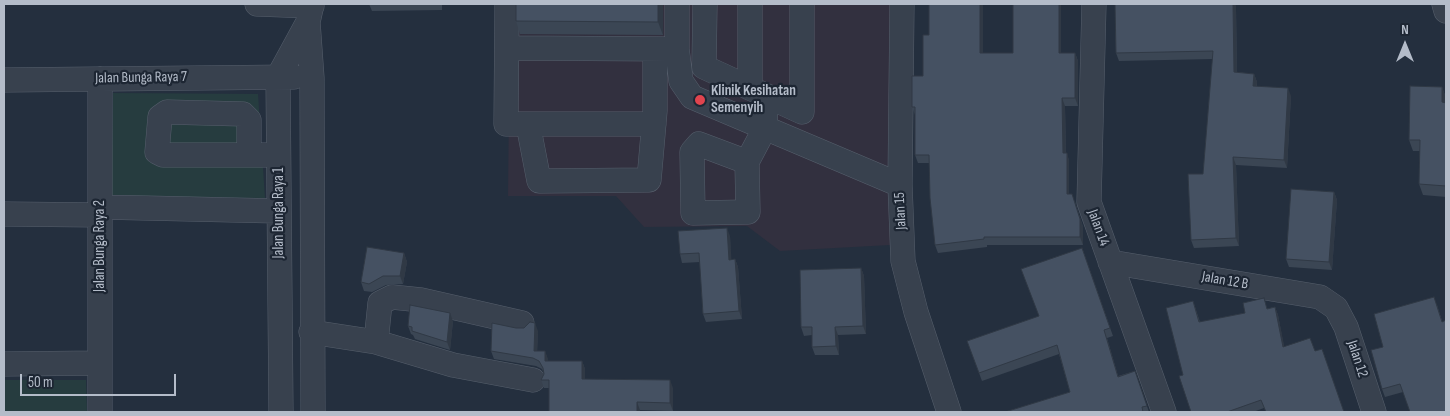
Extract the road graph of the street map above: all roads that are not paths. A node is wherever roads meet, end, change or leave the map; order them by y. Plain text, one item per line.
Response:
1 (256, 4) edge
2 (507, 4) edge
3 (677, 4) edge
4 (705, 4) edge
5 (750, 4) edge
6 (802, 4) edge
7 (902, 4) edge
8 (1094, 4) edge
9 (1444, 4) edge
10 (310, 11) edge
11 (1446, 12) edge
12 (507, 48) junction
13 (666, 49) junction
14 (278, 77) junction
15 (312, 78) junction
16 (100, 79) junction
17 (4, 80) edge
18 (758, 92) junction
19 (692, 97) junction
20 (655, 118) junction
21 (528, 124) junction
22 (765, 128) junction
23 (249, 155) dead end
24 (278, 155) junction
25 (747, 162) dead end
26 (900, 185) junction
27 (100, 211) junction
28 (278, 211) junction
29 (4, 214) edge
30 (1110, 262) junction
31 (1336, 308) joint
32 (522, 323) dead end
33 (312, 332) junction
34 (376, 342) junction
35 (4, 364) edge
36 (100, 364) junction
37 (533, 380) dead end
38 (100, 412) edge
39 (280, 412) edge
40 (313, 412) edge
41 (949, 412) edge
42 (1164, 412) edge
43 (1374, 412) edge

1 - 10 street
2 - 12 street
3 - 13 street
4 - 18 street
5 - 18 street
6 - 18 street
7 - 26 street, Jalan 15
8 - 30 street, Jalan 14
9 - 11 street
10 - 14 street, Jalan Bunga Raya 1
10 - 15 street
12 - 13 street
12 - 21 street
13 - 19 street
13 - 20 street
14 - 15 street, Jalan Bunga Raya 7
14 - 16 street, Jalan Bunga Raya 7
14 - 24 street, Jalan Bunga Raya 1
15 - 33 street
16 - 17 street, Jalan Bunga Raya 7
16 - 27 street, Jalan Bunga Raya 2
18 - 22 street
19 - 20 street
19 - 22 street
20 - 21 street
20 - 21 street
22 - 25 street
22 - 26 street
23 - 24 street
24 - 28 street, Jalan Bunga Raya 1
26 - 41 street, Jalan 15
27 - 28 street
27 - 29 street
27 - 36 street, Jalan Bunga Raya 2
28 - 39 street, Jalan Bunga Raya 1
30 - 31 street, Jalan 12 B
30 - 42 street, Jalan 14
31 - 43 street, Jalan 12
32 - 34 street
33 - 34 street
33 - 40 street
34 - 37 street
35 - 36 street
36 - 38 street, Jalan Bunga Raya 2

